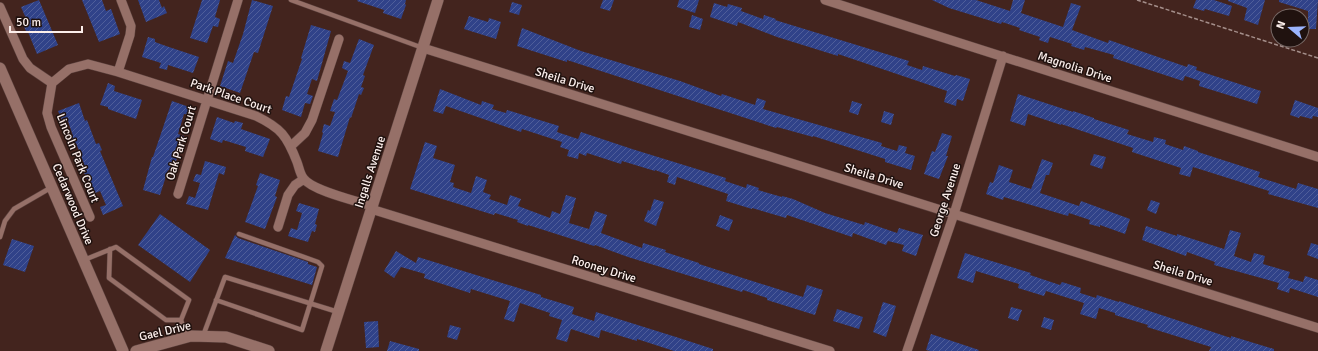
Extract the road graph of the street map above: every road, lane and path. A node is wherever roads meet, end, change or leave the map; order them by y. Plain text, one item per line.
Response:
1 (121, 0) edge
2 (238, 0) edge
3 (292, 0) edge
4 (438, 0) edge
5 (825, 0) edge
6 (1137, 0) edge
7 (0, 7) edge
8 (340, 39) dead end
9 (423, 48) junction
10 (1002, 56) junction
11 (1318, 58) edge
12 (0, 68) edge
13 (118, 72) junction
14 (52, 83) junction
15 (3, 85) edge
16 (207, 100) junction
17 (291, 146) junction
18 (1318, 157) edge
19 (304, 179) junction
20 (52, 187) junction
21 (178, 194) dead end
22 (372, 208) junction
23 (954, 214) junction
24 (90, 217) dead end
25 (278, 227) dead end
26 (239, 234) dead end
27 (0, 237) edge
28 (110, 249) junction
29 (84, 260) junction
30 (216, 300) junction
31 (311, 304) junction
32 (338, 312) junction
33 (181, 320) junction
34 (1318, 328) edge
35 (203, 336) junction
36 (186, 337) junction
37 (123, 351) edge
38 (136, 351) edge
39 (269, 351) edge
40 (326, 351) edge
41 (830, 351) edge
42 (907, 351) edge

1 - 13 street
2 - 16 street, Oak Park Court
3 - 9 lane
4 - 9 street, Ingalls Avenue
5 - 10 street, Magnolia Drive
6 - 11 path
7 - 14 street
8 - 17 street
9 - 22 street, Ingalls Avenue
9 - 23 street, Sheila Drive
10 - 18 street, Magnolia Drive
10 - 23 street, George Avenue
12 - 15 street, Cedarwood Drive
13 - 14 street, Park Place Court
13 - 16 street, Park Place Court
14 - 24 street, Lincoln Park Court
15 - 20 street, Cedarwood Drive
16 - 17 street, Park Place Court
16 - 21 street, Oak Park Court
17 - 19 street, Park Place Court
19 - 22 street
19 - 25 street
20 - 27 lane
20 - 29 street, Cedarwood Drive
22 - 32 street, Ingalls Avenue
22 - 41 street, Rooney Drive
23 - 34 street, Sheila Drive
23 - 42 street, George Avenue
26 - 31 lane
28 - 29 lane
28 - 33 lane
28 - 33 lane
29 - 37 street, Cedarwood Drive
30 - 31 lane
30 - 31 lane
30 - 35 lane
31 - 32 lane
32 - 40 street, Ingalls Avenue
33 - 36 lane
35 - 36 street, Gael Drive
35 - 39 street, Gael Drive
36 - 38 street, Gael Drive

